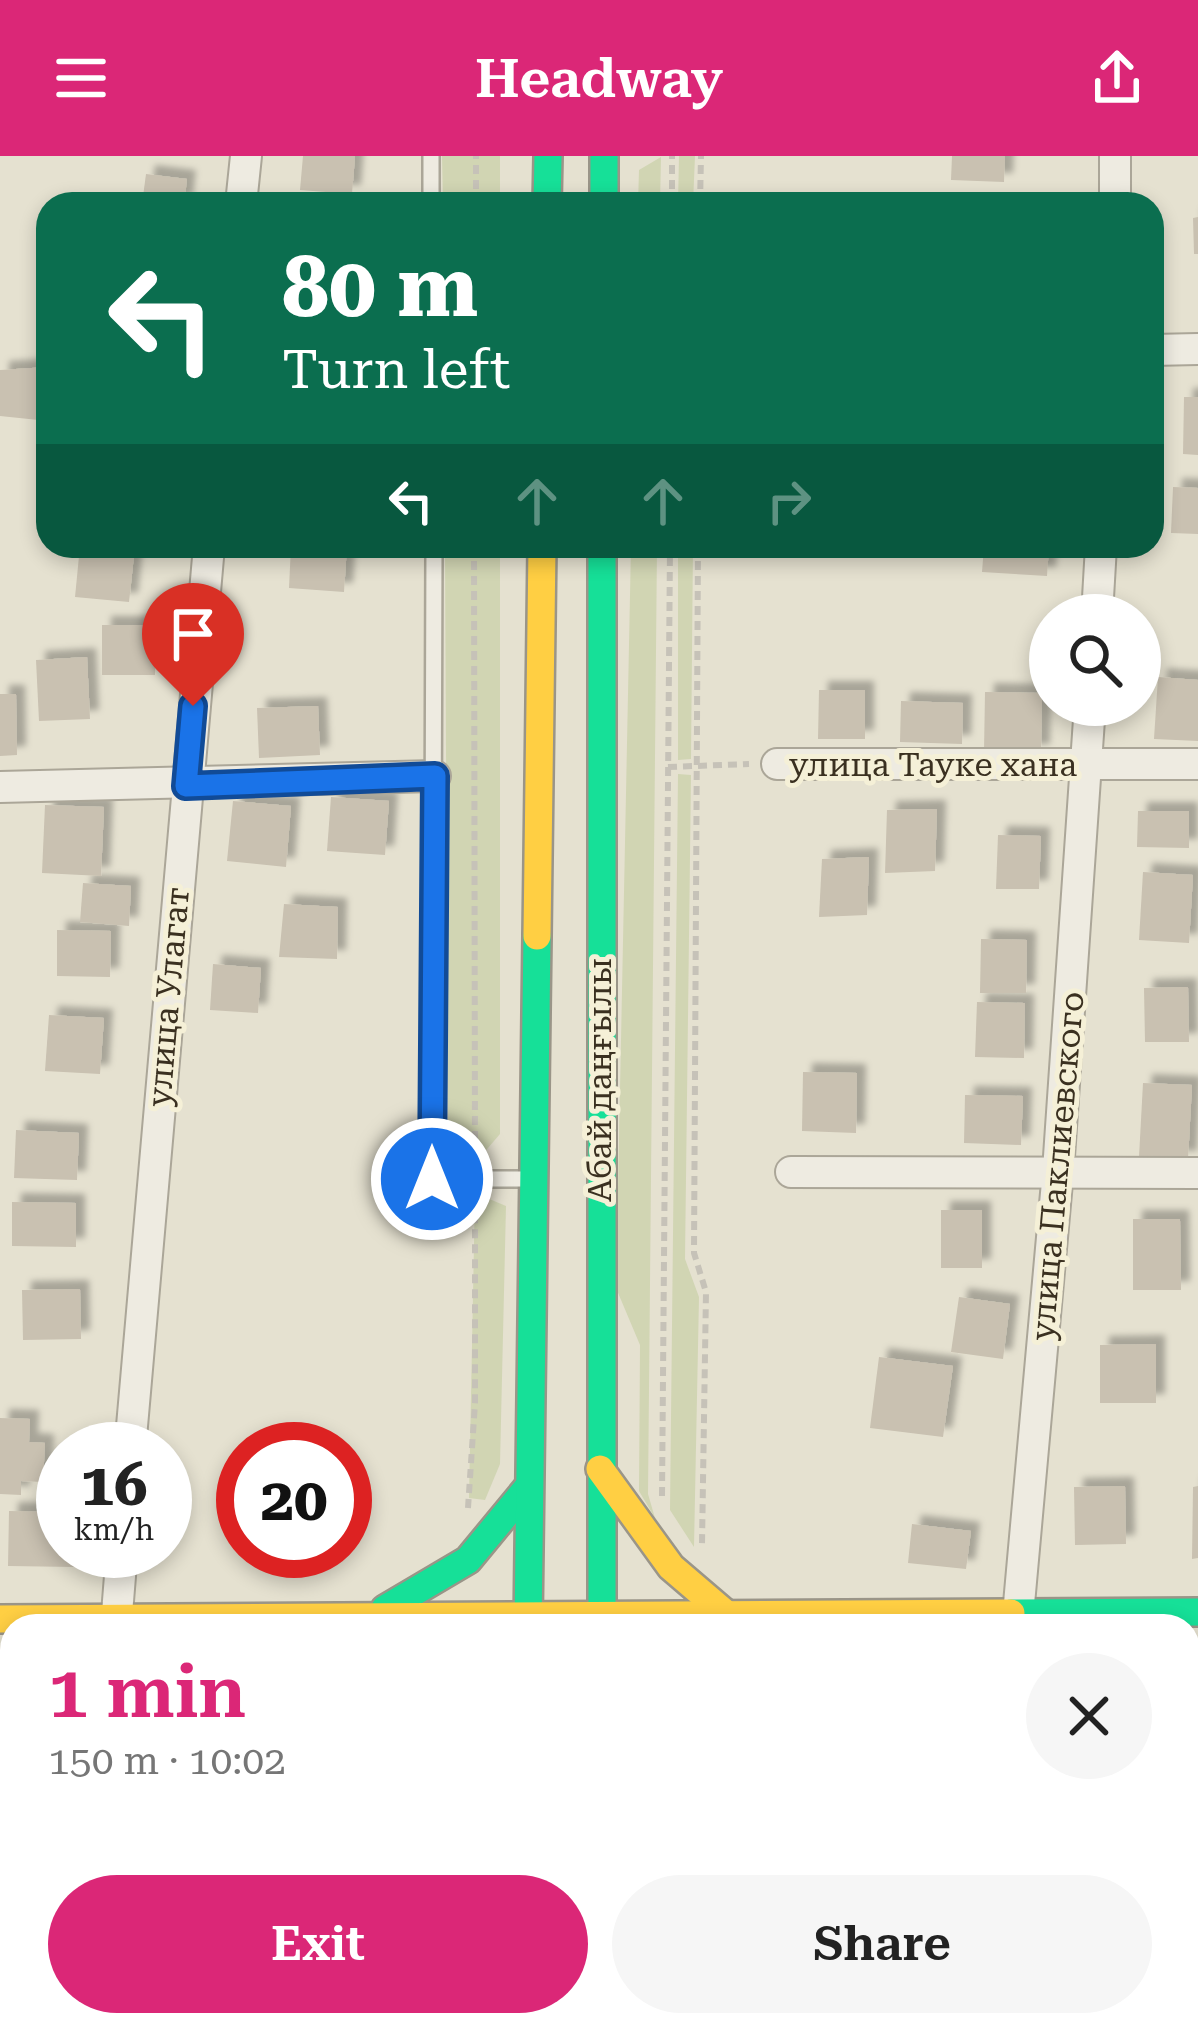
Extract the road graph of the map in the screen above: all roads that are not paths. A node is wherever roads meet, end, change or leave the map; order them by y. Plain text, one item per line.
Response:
1 (246, 156) edge
2 (431, 156) edge
3 (548, 156) edge
4 (604, 156) edge
5 (1115, 156) edge
6 (243, 192) edge
7 (430, 192) edge
8 (547, 192) edge
9 (604, 192) edge
10 (1115, 192) edge
11 (1198, 349) edge
12 (1164, 350) edge
13 (208, 558) edge
14 (434, 558) edge
15 (542, 558) edge
16 (602, 558) edge
17 (1100, 558) edge
18 (1098, 594) edge
19 (1089, 726) edge
20 (777, 764) road end
21 (1086, 764) junction
22 (1198, 764) edge
23 (435, 776) junction
24 (186, 786) junction
25 (0, 787) edge
26 (1058, 1171) junction
27 (790, 1172) dead end
28 (1198, 1173) edge
29 (533, 1179) junction
30 (132, 1422) edge
31 (600, 1469) junction
32 (529, 1486) junction
33 (120, 1578) edge
34 (1198, 1612) edge
35 (117, 1614) edge
36 (393, 1614) edge
37 (528, 1614) edge
38 (602, 1614) edge
39 (713, 1614) edge
40 (1018, 1614) edge
41 (1153, 1614) edge

1 - 6 street
2 - 7 lane
3 - 8 main road
4 - 9 main road
5 - 10 street
11 - 12 street
13 - 24 street, улица Улагат
14 - 23 lane
15 - 29 main road, Абай даңғылы
16 - 31 main road, Абай даңғылы
17 - 18 street
19 - 21 street, улица Паклиевского
20 - 21 street, улица Тауке хана
21 - 22 street, улица Тауке хана
21 - 26 street, улица Паклиевского
23 - 24 street
23 - 29 lane
24 - 25 street
24 - 30 street, улица Улагат
26 - 27 street
26 - 28 street
26 - 40 street, улица Паклиевского
29 - 32 main road, Абай даңғылы
31 - 38 main road, Абай даңғылы
31 - 39 main road
32 - 36 main road
32 - 37 main road, Абай даңғылы
33 - 35 street
34 - 41 main road

